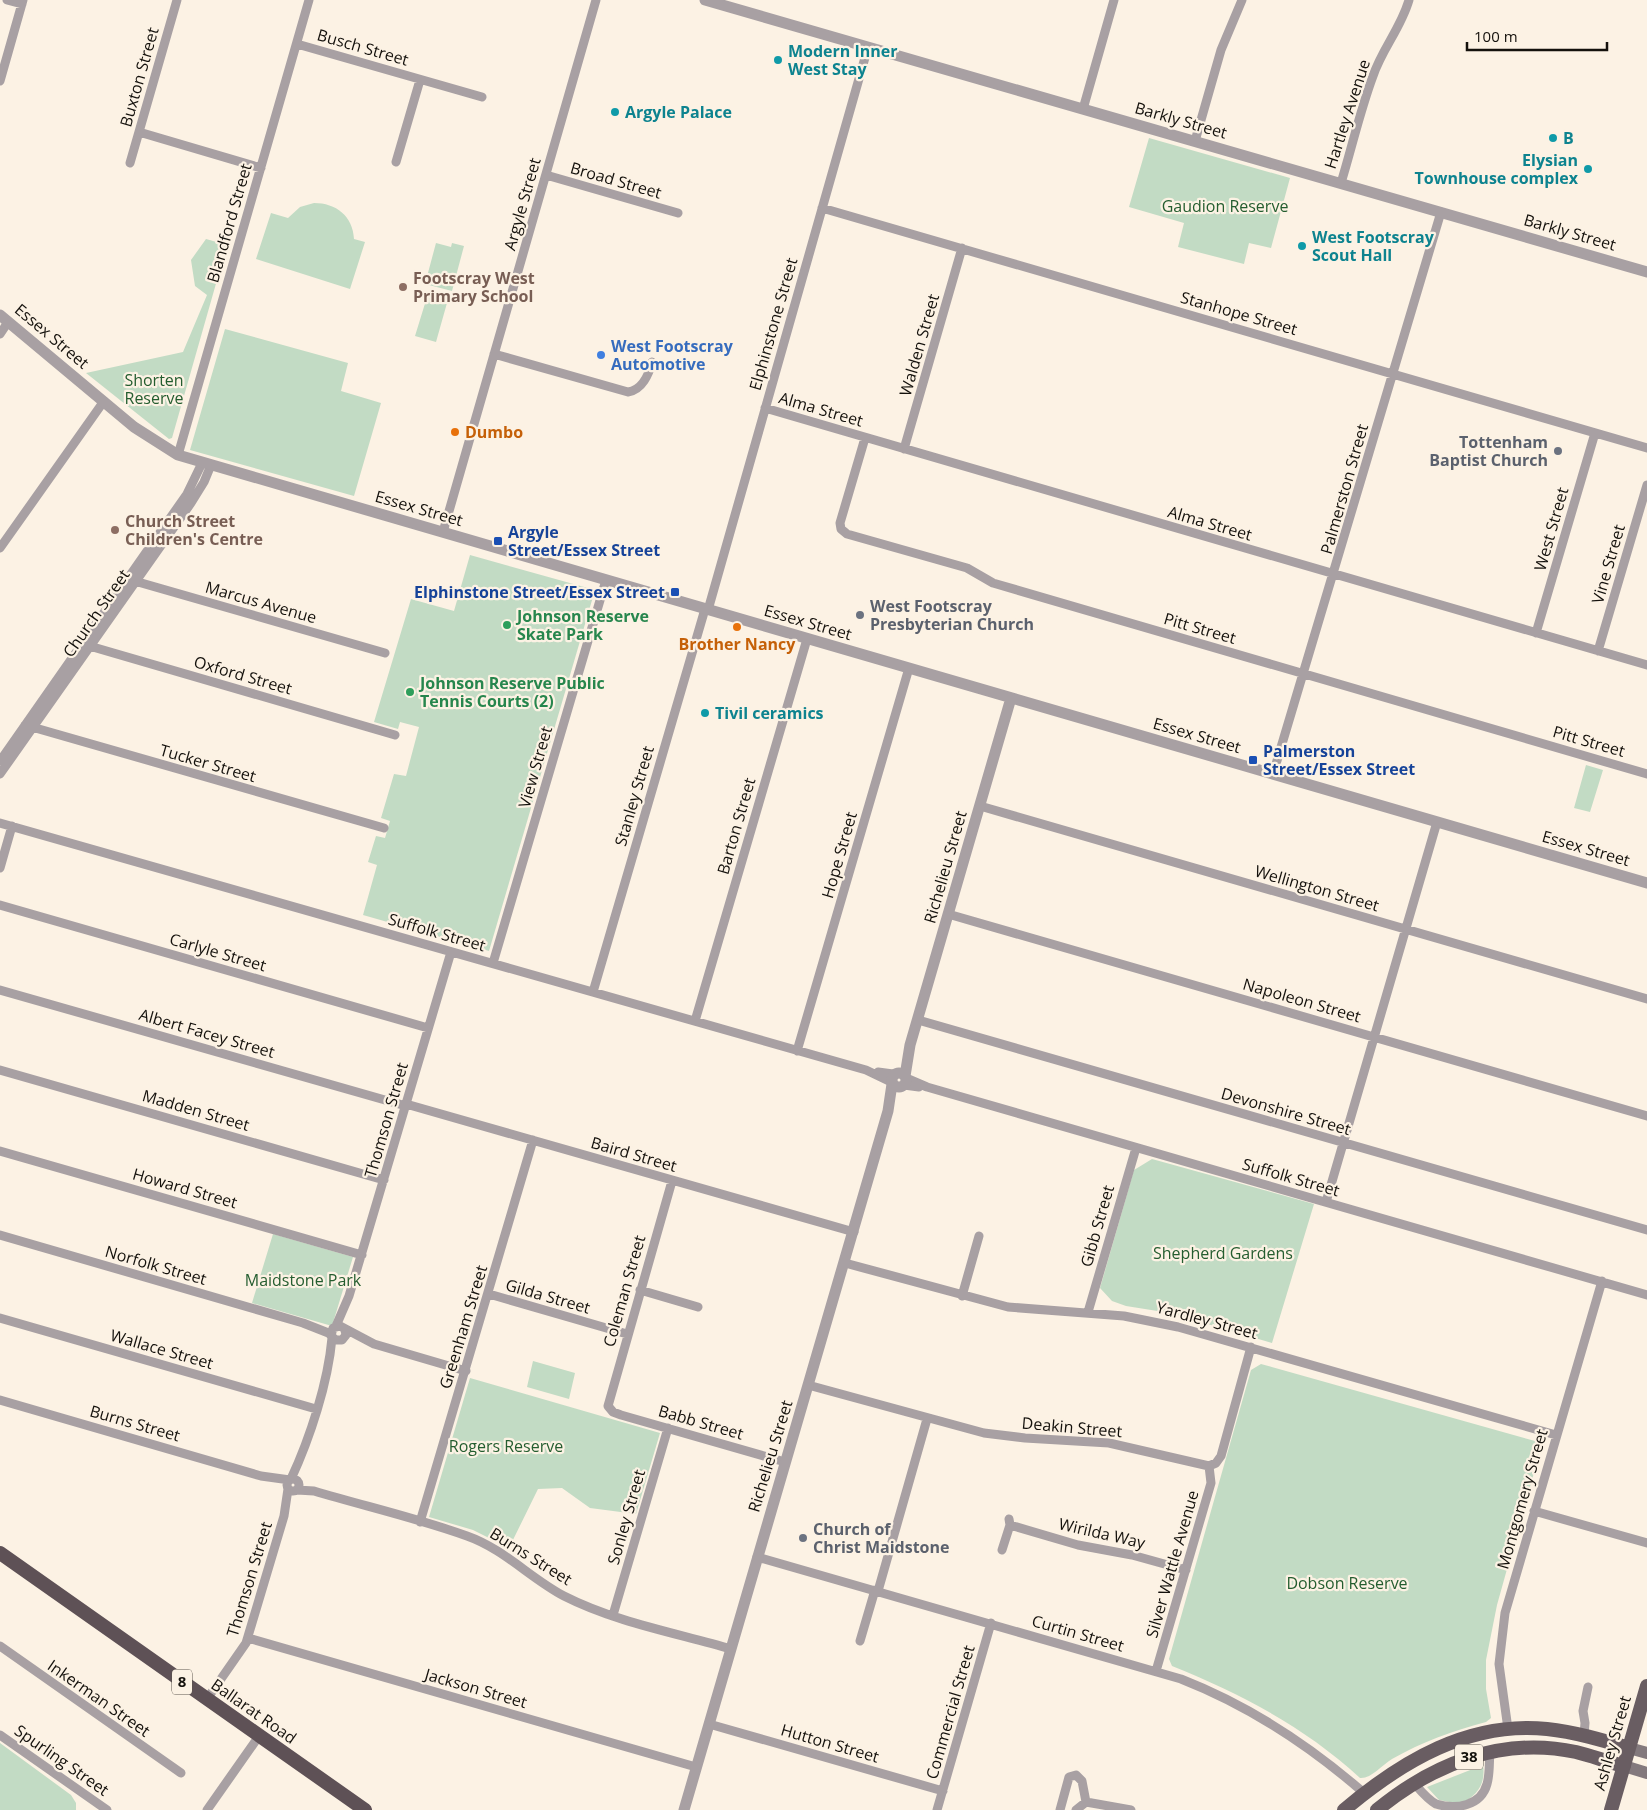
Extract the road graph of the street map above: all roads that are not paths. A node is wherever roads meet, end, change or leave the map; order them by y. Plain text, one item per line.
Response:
1 (7, 0) edge
2 (176, 0) edge
3 (309, 0) edge
4 (596, 0) edge
5 (705, 0) edge
6 (1114, 0) edge
7 (1242, 0) edge
8 (1409, 0) edge
9 (22, 2) edge
10 (297, 44) junction
11 (868, 47) junction
12 (2, 68) edge
13 (420, 80) junction
14 (0, 81) edge
15 (482, 97) dead end
16 (1083, 109) junction
17 (139, 132) junction
18 (1195, 141) junction
19 (396, 162) dead end
20 (130, 163) dead end
21 (261, 168) junction
22 (546, 175) junction
23 (1341, 183) junction
24 (822, 208) junction
25 (1441, 212) junction
26 (678, 213) dead end
27 (962, 248) junction
28 (1647, 272) edge
29 (4, 318) edge
30 (0, 334) edge
31 (494, 354) junction
32 (652, 362) dead end
33 (1394, 373) junction
34 (104, 401) junction
35 (765, 408) junction
36 (1594, 433) junction
37 (865, 438) junction
38 (1647, 448) edge
39 (904, 449) junction
40 (178, 455) junction
41 (206, 464) junction
42 (1647, 485) edge
43 (443, 532) junction
44 (0, 548) edge
45 (1334, 574) junction
46 (132, 580) junction
47 (606, 580) junction
48 (706, 609) junction
49 (1536, 633) junction
50 (807, 639) junction
51 (86, 645) junction
52 (1598, 651) junction
53 (385, 653) dead end
54 (1647, 665) edge
55 (909, 668) junction
56 (1303, 674) junction
57 (1011, 698) junction
58 (29, 727) junction
59 (396, 735) dead end
60 (0, 761) edge
61 (0, 774) edge
62 (1273, 774) junction
63 (1647, 774) edge
64 (980, 806) junction
65 (1437, 822) junction
66 (0, 823) edge
67 (12, 826) junction
68 (384, 828) dead end
69 (0, 868) edge
70 (1647, 883) edge
71 (0, 905) edge
72 (948, 914) junction
73 (1405, 929) junction
74 (451, 952) junction
75 (493, 963) junction
76 (0, 990) edge
77 (593, 992) junction
78 (1647, 999) edge
79 (918, 1020) junction
80 (695, 1021) junction
81 (428, 1028) junction
82 (1374, 1037) junction
83 (797, 1051) junction
84 (0, 1070) edge
85 (899, 1080) junction
86 (406, 1105) junction
87 (1647, 1116) edge
88 (533, 1140) junction
89 (1342, 1142) junction
90 (1136, 1148) junction
91 (0, 1151) edge
92 (384, 1180) junction
93 (672, 1181) junction
94 (1326, 1202) junction
95 (1647, 1230) edge
96 (854, 1232) junction
97 (0, 1236) edge
98 (979, 1236) dead end
99 (362, 1254) junction
100 (845, 1263) junction
101 (1602, 1281) junction
102 (640, 1290) junction
103 (489, 1294) junction
104 (1647, 1295) edge
105 (962, 1296) junction
106 (698, 1307) dead end
107 (1088, 1312) junction
108 (0, 1318) edge
109 (338, 1333) junction
110 (627, 1334) junction
111 (1251, 1347) junction
112 (466, 1371) junction
113 (808, 1385) junction
114 (0, 1400) edge
115 (316, 1409) junction
116 (610, 1409) joint
117 (927, 1419) junction
118 (668, 1428) junction
119 (1556, 1435) junction
120 (785, 1462) junction
121 (1209, 1466) junction
122 (293, 1485) junction
123 (1534, 1511) junction
124 (420, 1522) junction
125 (1647, 1543) edge
126 (1002, 1550) dead end
127 (0, 1553) edge
128 (757, 1557) junction
129 (1186, 1570) junction
130 (876, 1591) junction
131 (613, 1615) junction
132 (992, 1623) junction
133 (248, 1638) junction
134 (860, 1641) dead end
135 (0, 1646) edge
136 (731, 1649) junction
137 (1156, 1671) junction
138 (1647, 1686) edge
139 (1588, 1687) dead end
140 (207, 1699) junction
141 (709, 1724) junction
142 (1508, 1728) junction
143 (1492, 1731) junction
144 (0, 1735) edge
145 (1584, 1735) junction
146 (259, 1736) junction
147 (1629, 1748) junction
148 (1514, 1749) junction
149 (1490, 1752) junction
150 (1647, 1753) edge
151 (1402, 1766) junction
152 (1624, 1766) junction
153 (696, 1767) junction
154 (1647, 1773) edge
155 (181, 1774) dead end
156 (1413, 1782) junction
157 (943, 1791) junction
158 (1364, 1793) junction
159 (94, 1801) junction
160 (1086, 1802) junction
161 (1378, 1809) edge
162 (88, 1810) edge
163 (107, 1810) edge
164 (207, 1810) edge
165 (365, 1810) edge
166 (684, 1810) edge
167 (937, 1810) edge
168 (1060, 1810) edge
169 (1076, 1810) edge
170 (1131, 1810) edge
171 (1344, 1810) edge
172 (1611, 1810) edge

1 - 9 street
2 - 17 street, Buxton Street
3 - 10 street, Blandford Street
4 - 22 street, Argyle Street
5 - 11 street, Barkly Street
6 - 16 street
7 - 18 street
8 - 23 street, Hartley Avenue
9 - 12 street
10 - 13 street, Busch Street
10 - 21 street, Blandford Street
11 - 16 street, Barkly Street
11 - 24 street, Elphinstone Street
12 - 14 street
13 - 15 street, Busch Street
13 - 19 street, Busch Street
16 - 18 street, Barkly Street
17 - 20 street, Buxton Street
17 - 21 street
18 - 23 street, Barkly Street
21 - 40 street, Blandford Street
22 - 26 street, Broad Street
22 - 31 street, Argyle Street
23 - 25 street, Barkly Street
24 - 27 street, Stanhope Street
24 - 35 street, Elphinstone Street
25 - 28 street, Barkly Street
25 - 33 street, Palmerston Street
27 - 33 street, Stanhope Street
27 - 39 street, Walden Street
29 - 30 street
29 - 34 street, Essex Street
31 - 32 street
31 - 43 street, Argyle Street
33 - 36 street, Stanhope Street
33 - 45 street, Palmerston Street
34 - 40 street, Essex Street
34 - 44 street
35 - 37 street, Alma Street
35 - 48 street, Elphinstone Street
36 - 38 street, Stanhope Street
36 - 49 street, West Street
37 - 39 street, Alma Street
37 - 56 street, Pitt Street
39 - 45 street, Alma Street
40 - 41 street, Essex Street
41 - 43 street, Essex Street
41 - 46 street, Church Street
42 - 52 street, Vine Street
43 - 47 street, Essex Street
45 - 49 street, Alma Street
45 - 56 street, Palmerston Street
46 - 51 street, Church Street
46 - 53 street, Marcus Avenue
47 - 48 street, Essex Street
47 - 75 street, View Street
48 - 50 street, Essex Street
48 - 77 street, Stanley Street
49 - 52 street, Alma Street
50 - 55 street, Essex Street
50 - 80 street, Barton Street
51 - 58 street, Church Street
51 - 59 street, Oxford Street
52 - 54 street, Alma Street
55 - 57 street, Essex Street
55 - 83 street, Hope Street
56 - 62 street, Palmerston Street
56 - 63 street, Pitt Street
57 - 62 street, Essex Street
57 - 64 street, Richelieu Street
58 - 60 street, Church Street
58 - 61 street, Church Street
58 - 68 street, Tucker Street
62 - 65 street, Essex Street
64 - 72 street, Richelieu Street
64 - 73 street, Wellington Street
65 - 70 street, Essex Street
65 - 73 street
66 - 67 street, Suffolk Street
67 - 69 street
67 - 74 street, Suffolk Street
71 - 81 street, Carlyle Street
72 - 79 street, Richelieu Street
72 - 82 street, Napoleon Street
73 - 78 street, Wellington Street
73 - 82 street
74 - 75 street, Suffolk Street
74 - 81 street, Thomson Street
75 - 77 street, Suffolk Street
76 - 86 street, Albert Facey Street
77 - 80 street, Suffolk Street
79 - 85 street, Richelieu Street
79 - 89 street, Devonshire Street
80 - 83 street, Suffolk Street
81 - 86 street, Thomson Street
82 - 87 street, Napoleon Street
82 - 89 street
83 - 85 street, Suffolk Street
84 - 92 street, Madden Street
85 - 90 street, Suffolk Street
85 - 96 street, Richelieu Street
86 - 88 street, Baird Street
86 - 92 street, Thomson Street
88 - 93 street, Baird Street
88 - 103 street, Greenham Street
89 - 94 street
89 - 95 street, Devonshire Street
90 - 94 street, Suffolk Street
90 - 107 street, Gibb Street
91 - 99 street, Howard Street
92 - 99 street, Thomson Street
93 - 96 street, Baird Street
93 - 102 street, Coleman Street
94 - 101 street, Suffolk Street
96 - 100 street, Richelieu Street
97 - 109 street, Norfolk Street
98 - 105 street
99 - 109 street, Thomson Street
100 - 105 street, Yardley Street
100 - 113 street, Richelieu Street
101 - 104 street, Suffolk Street
101 - 119 street, Montgomery Street
102 - 106 street
102 - 110 street, Coleman Street
103 - 110 street, Gilda Street
103 - 112 street, Greenham Street
105 - 107 street, Yardley Street
107 - 111 street, Yardley Street
108 - 115 street, Wallace Street
109 - 112 street, Norfolk Street
109 - 115 street, Thomson Street
110 - 116 street, Coleman Street
111 - 119 street, Yardley Street
111 - 121 street
112 - 124 street, Greenham Street
113 - 117 street, Deakin Street
113 - 120 street, Richelieu Street
114 - 122 street, Burns Street
115 - 122 street, Thomson Street
116 - 118 street, Babb Street
117 - 121 street, Deakin Street
117 - 130 street
118 - 120 street, Babb Street
118 - 131 street, Sonley Street
119 - 123 street, Montgomery Street
120 - 128 street, Richelieu Street
121 - 129 street, Silver Wattle Avenue
122 - 124 street, Burns Street
122 - 133 street, Thomson Street
123 - 125 street
123 - 142 street, Montgomery Street
124 - 131 street, Burns Street
126 - 129 street, Wirilda Way
127 - 140 highway, Ballarat Road / 8
128 - 130 street, Curtin Street
128 - 136 street, Richelieu Street
129 - 137 street, Silver Wattle Avenue
130 - 132 street, Curtin Street
130 - 134 street
131 - 136 street, Burns Street
132 - 137 street, Curtin Street
132 - 157 street, Commercial Street
133 - 140 street, Thomson Street
133 - 153 street, Jackson Street
135 - 155 street, Inkerman Street
136 - 141 street, Richelieu Street
137 - 158 street, Curtin Street
138 - 147 main road, Ashley Street
139 - 145 street
140 - 146 highway, Ballarat Road / 8
141 - 153 street, Richelieu Street
141 - 157 street, Hutton Street
142 - 143 main road, 38
142 - 145 main road, 38
142 - 148 main road
143 - 149 main road
143 - 151 main road, 38
144 - 159 street, Spurling Street
145 - 147 main road, 38
146 - 164 street
146 - 165 highway, Ballarat Road / 8
147 - 150 main road, 38
147 - 152 main road, Ashley Street
148 - 149 main road, 38
148 - 152 main road, 38
149 - 156 main road, 38
149 - 156 street
151 - 156 main road
151 - 158 main road, 38
152 - 154 main road, 38
152 - 172 main road, Ashley Street
153 - 166 street, Richelieu Street
156 - 161 main road, 38
157 - 167 street, Commercial Street
158 - 161 main road
158 - 171 main road, 38
159 - 162 street
159 - 163 street, Spurling Street
160 - 168 street
160 - 169 street
160 - 170 street

